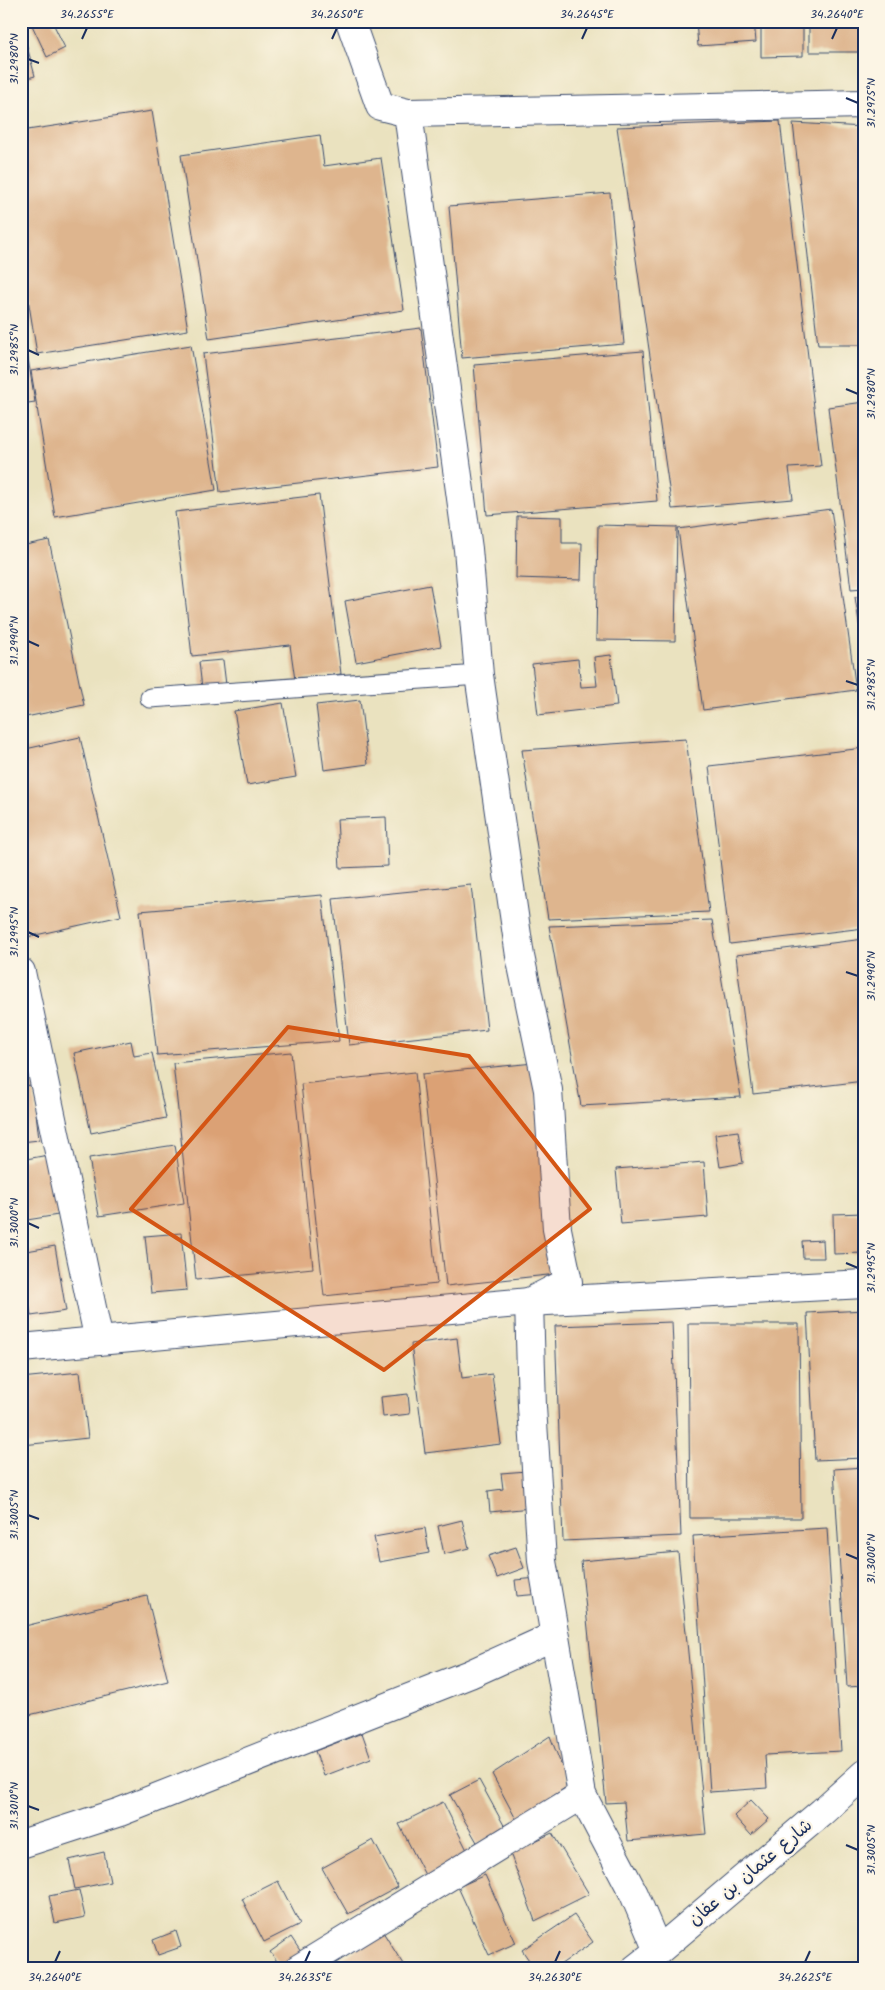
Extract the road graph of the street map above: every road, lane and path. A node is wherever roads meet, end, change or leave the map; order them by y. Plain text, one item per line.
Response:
1 (350, 21) edge
2 (864, 104) edge
3 (408, 113) junction
4 (479, 676) junction
5 (150, 698) dead end
6 (21, 972) edge
7 (864, 1284) edge
8 (529, 1302) junction
9 (99, 1341) junction
10 (21, 1348) edge
11 (554, 1636) junction
12 (864, 1774) edge
13 (582, 1795) junction
14 (21, 1844) edge
15 (658, 1951) junction
16 (298, 1969) edge
17 (635, 1969) edge

1 - 3 street
2 - 3 street
3 - 4 street
4 - 5 lane
4 - 8 street
6 - 9 street
7 - 8 street
8 - 9 street
8 - 11 street
9 - 10 street
11 - 13 street
11 - 14 street
12 - 15 street, شارع عثمان بن عفان
13 - 15 street
13 - 16 street
15 - 17 street, شارع عثمان بن عفان

